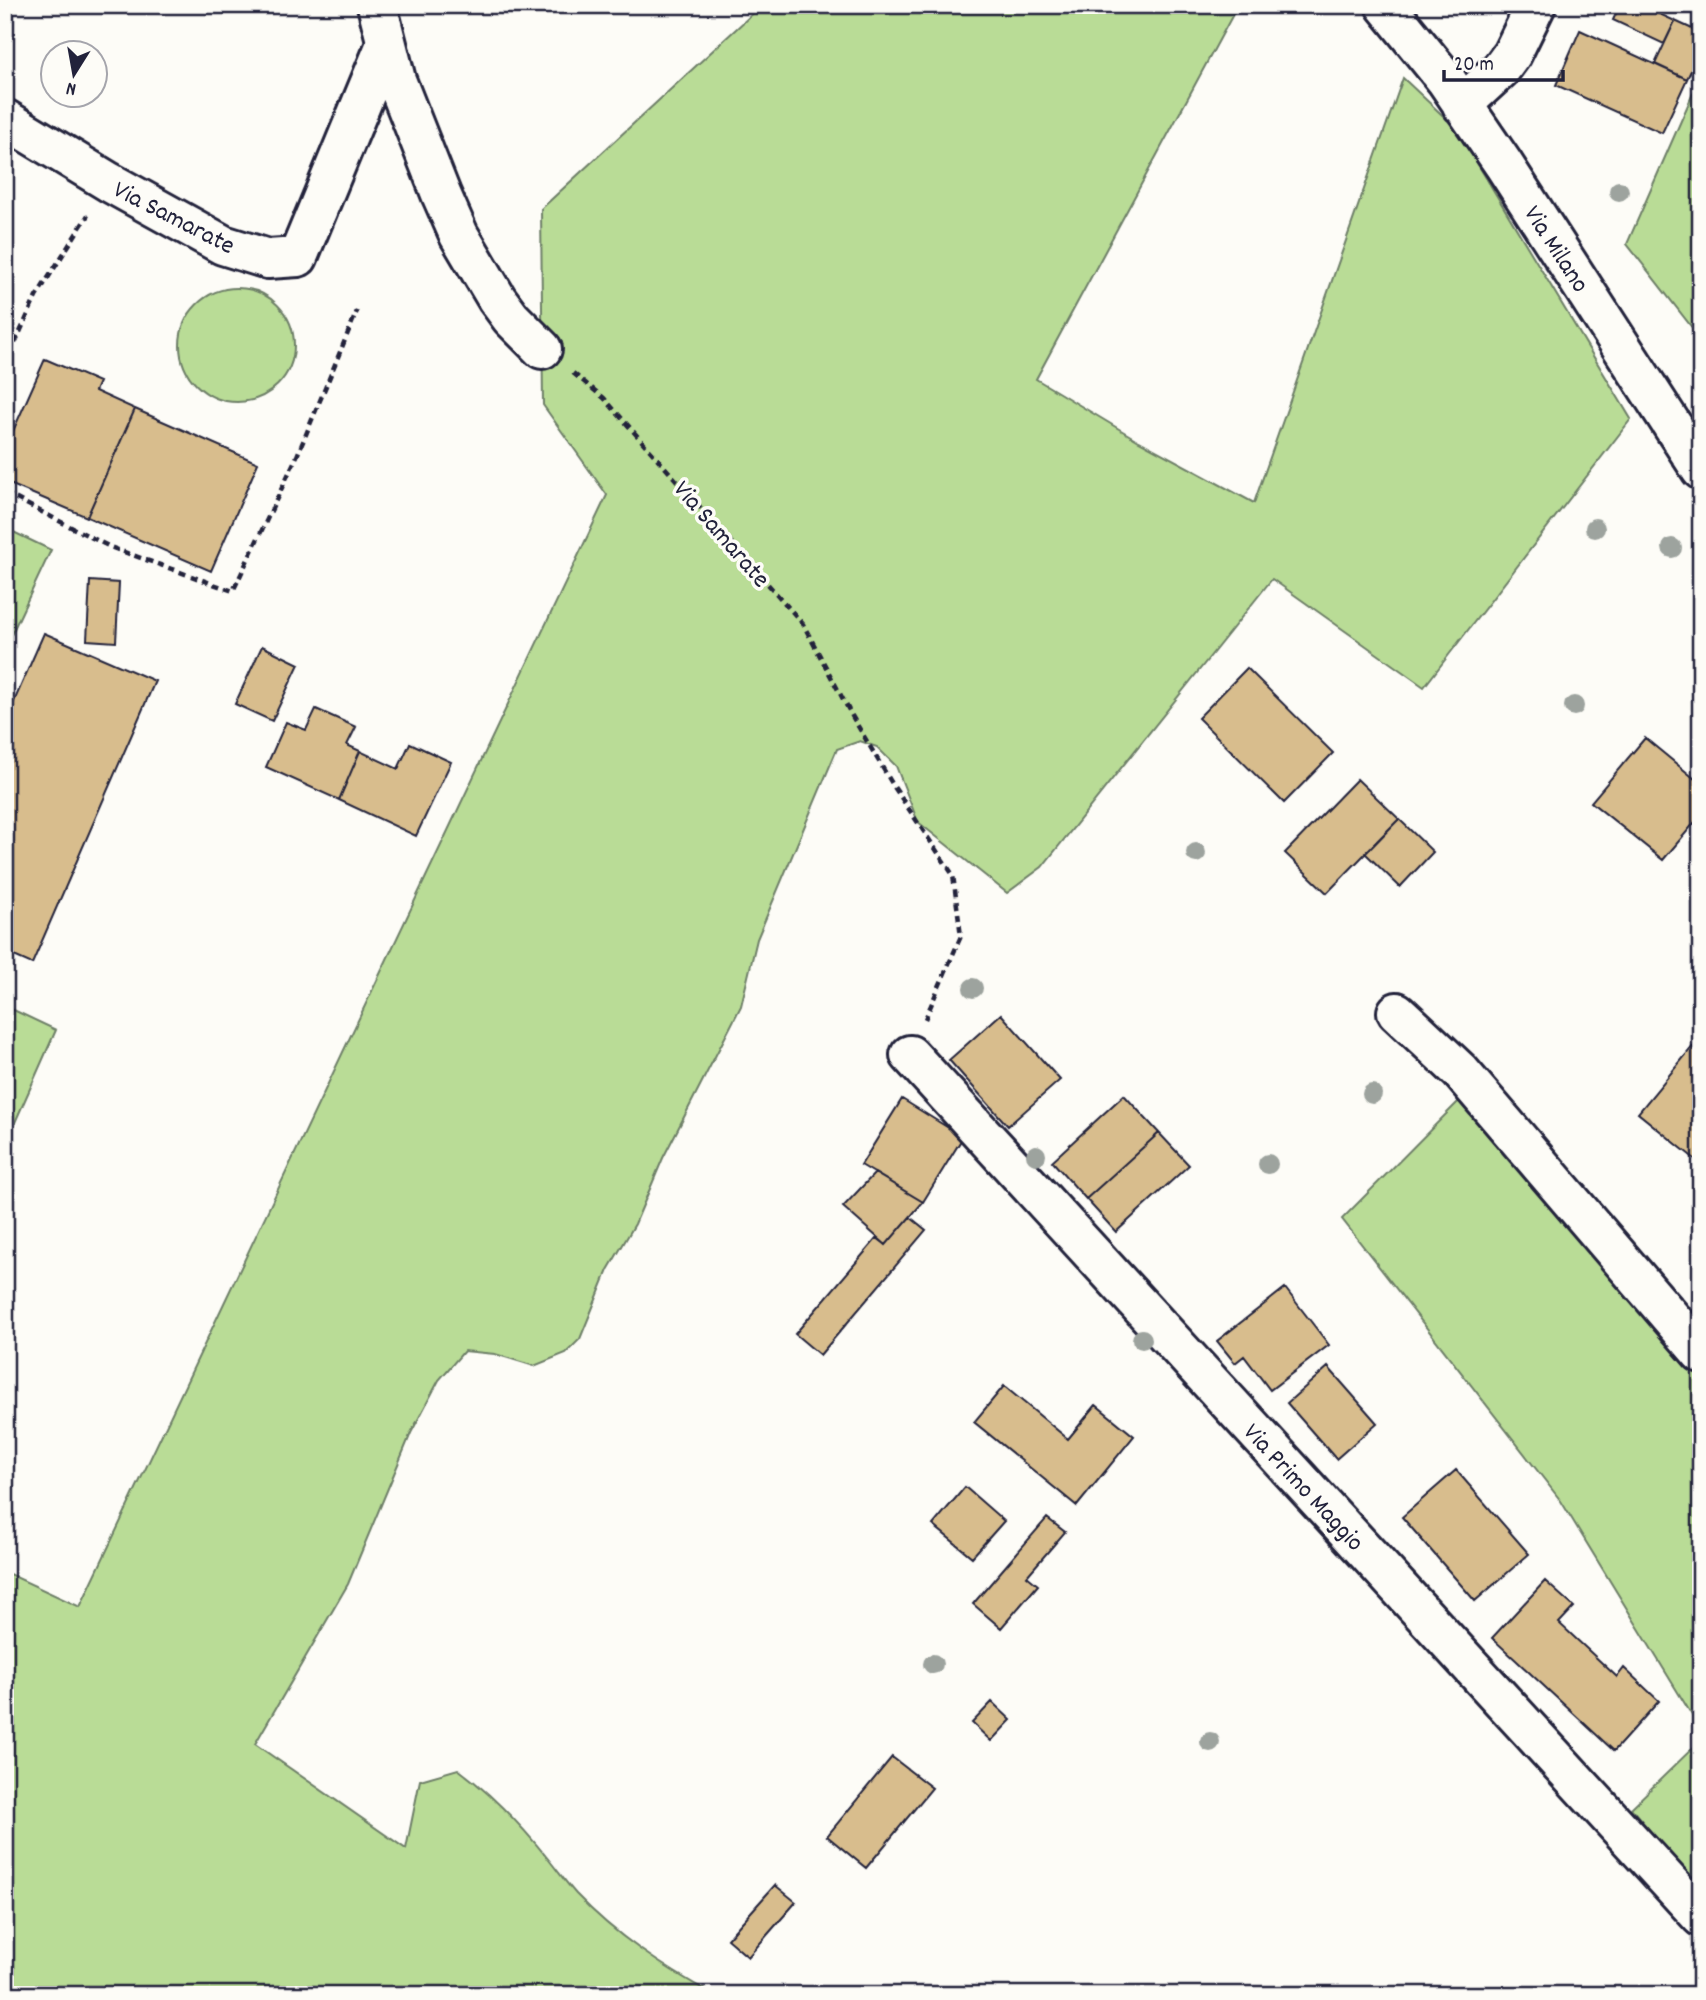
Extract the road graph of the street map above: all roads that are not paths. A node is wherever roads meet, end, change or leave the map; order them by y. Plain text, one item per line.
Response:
1 (377, 5) edge
2 (1536, 5) edge
3 (1396, 19) edge
4 (386, 44) junction
5 (1462, 105) junction
6 (5, 119) edge
7 (542, 349) road end
8 (1701, 470) edge
9 (1397, 1012) dead end
10 (910, 1055) road end
11 (1701, 1353) edge
12 (1701, 1917) edge

1 - 4 street
2 - 5 street
3 - 5 street, Via Milano
4 - 6 street, Via Samarate
4 - 7 street
5 - 8 street, Via Milano
9 - 11 street
10 - 12 street, Via Primo Maggio

